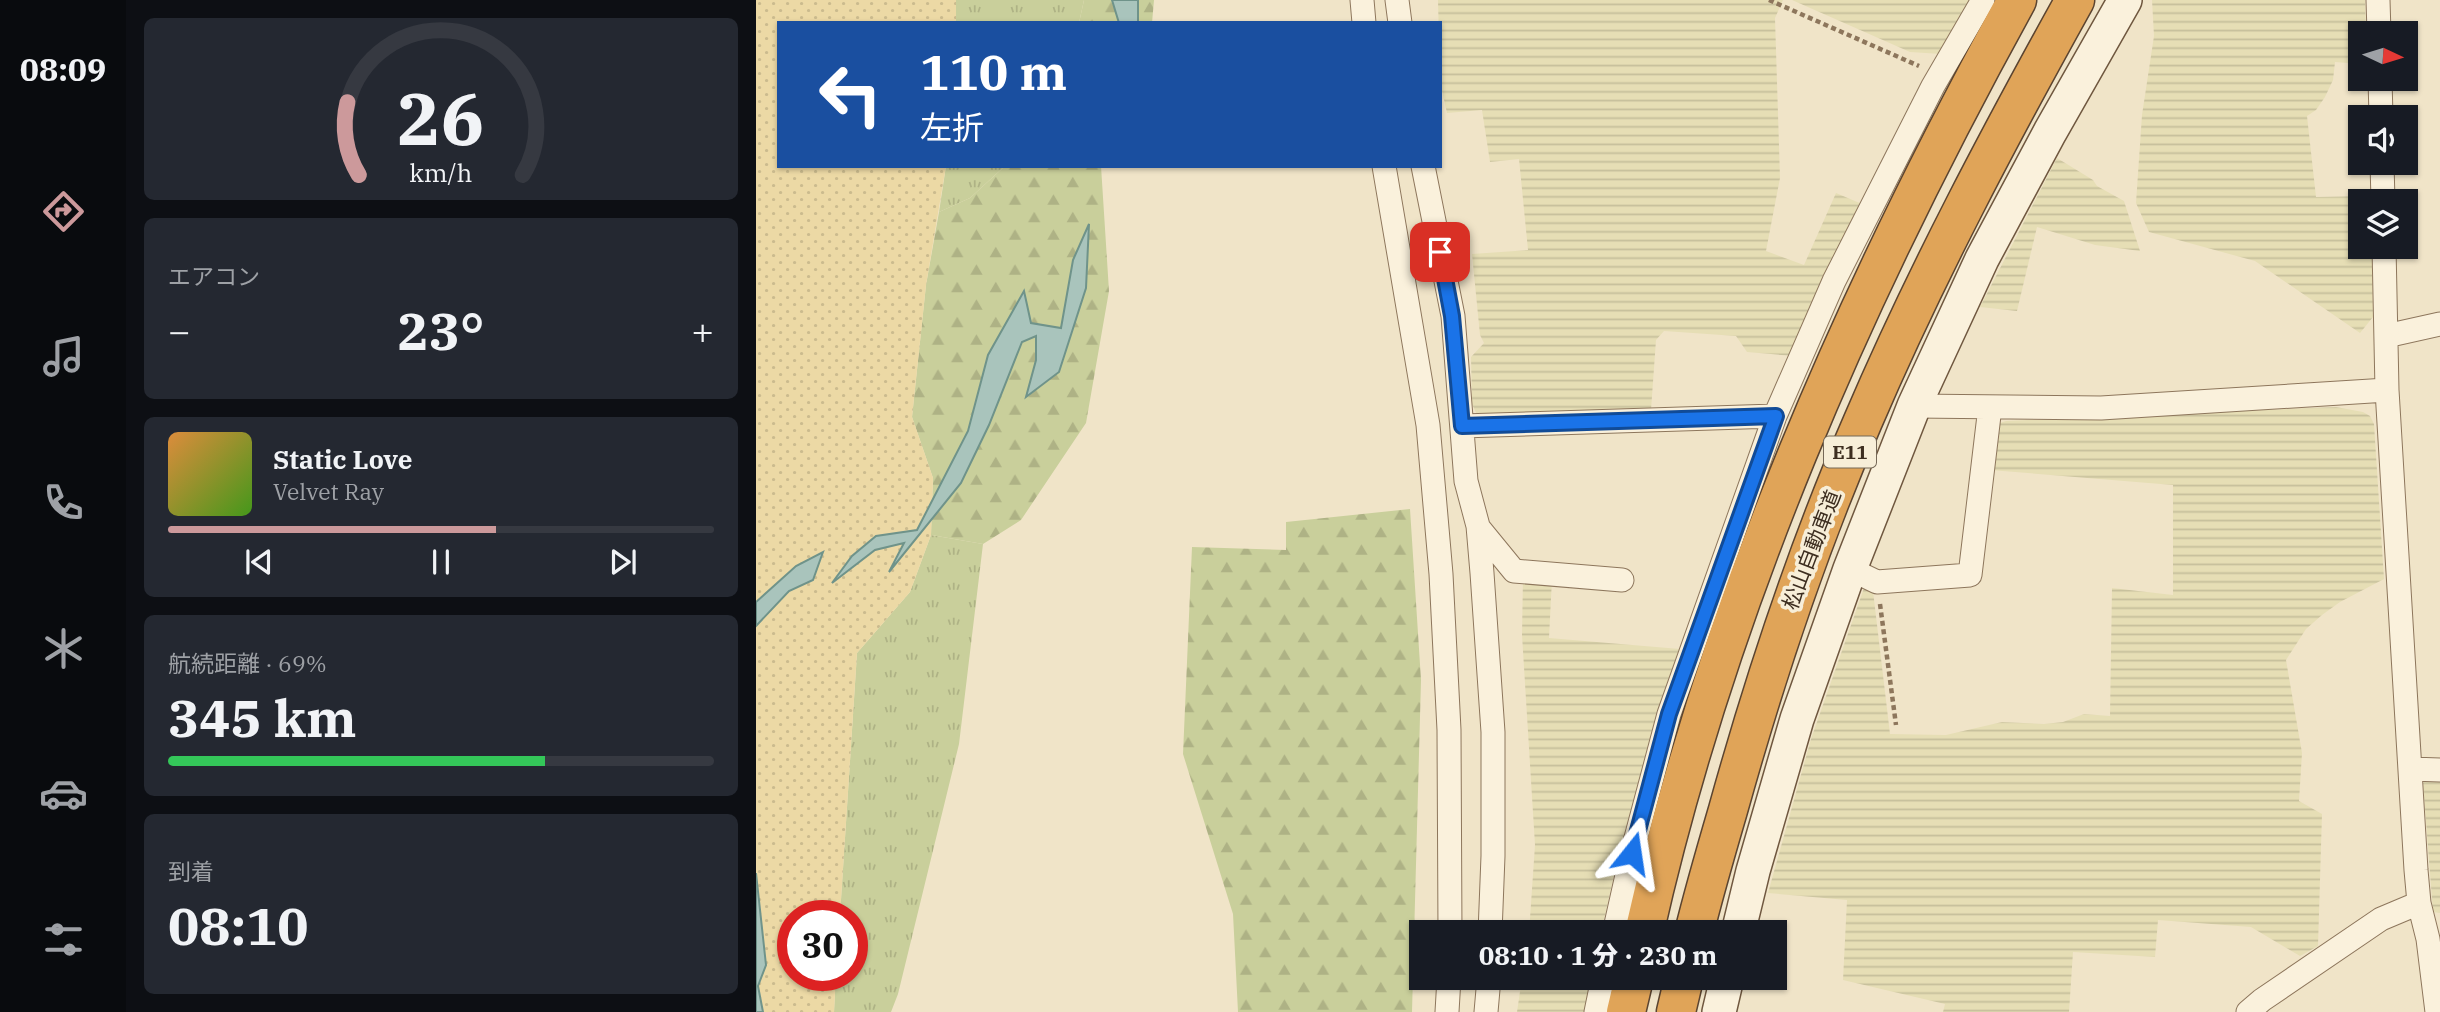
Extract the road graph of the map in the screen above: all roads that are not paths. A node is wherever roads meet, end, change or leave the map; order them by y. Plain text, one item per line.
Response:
1 (1362, 0) edge
2 (1396, 0) edge
3 (1983, 0) edge
4 (2017, 0) edge
5 (2075, 0) edge
6 (2125, 0) edge
7 (2378, 0) edge
8 (1364, 21) edge
9 (1400, 21) edge
10 (2379, 21) edge
11 (1384, 168) edge
12 (1423, 168) edge
13 (2384, 259) edge
14 (2440, 324) edge
15 (2386, 336) junction
16 (2387, 390) junction
17 (1914, 406) junction
18 (1990, 407) junction
19 (1776, 416) junction
20 (1462, 426) junction
21 (1478, 527) junction
22 (1863, 576) junction
23 (1622, 580) dead end
24 (2411, 769) junction
25 (2440, 770) edge
26 (2420, 903) junction
27 (1450, 920) edge
28 (1491, 920) edge
29 (1617, 920) edge
30 (1647, 920) edge
31 (1698, 920) edge
32 (1742, 920) edge
33 (1448, 990) edge
34 (1488, 990) edge
35 (1601, 990) edge
36 (1631, 990) edge
37 (1681, 990) edge
38 (1724, 990) edge
39 (1447, 1012) edge
40 (1486, 1012) edge
41 (1596, 1012) edge
42 (1626, 1012) edge
43 (1676, 1012) edge
44 (1718, 1012) edge
45 (2248, 1012) edge
46 (2437, 1012) edge

1 - 8 street
2 - 9 street
3 - 19 street
4 - 30 highway, E11
5 - 31 highway, 松山自動車道 / E11
6 - 17 street
7 - 10 street
11 - 27 street
12 - 20 street
13 - 15 street
14 - 15 street
15 - 16 street
16 - 18 street
16 - 24 street
17 - 18 street
17 - 22 street
18 - 22 street
19 - 20 street
19 - 29 street
20 - 21 street
21 - 23 street
21 - 28 street
22 - 32 street
24 - 25 street
24 - 26 street
26 - 45 street
26 - 46 street
33 - 39 street
34 - 40 street
35 - 41 street
36 - 42 highway
37 - 43 highway
38 - 44 street

